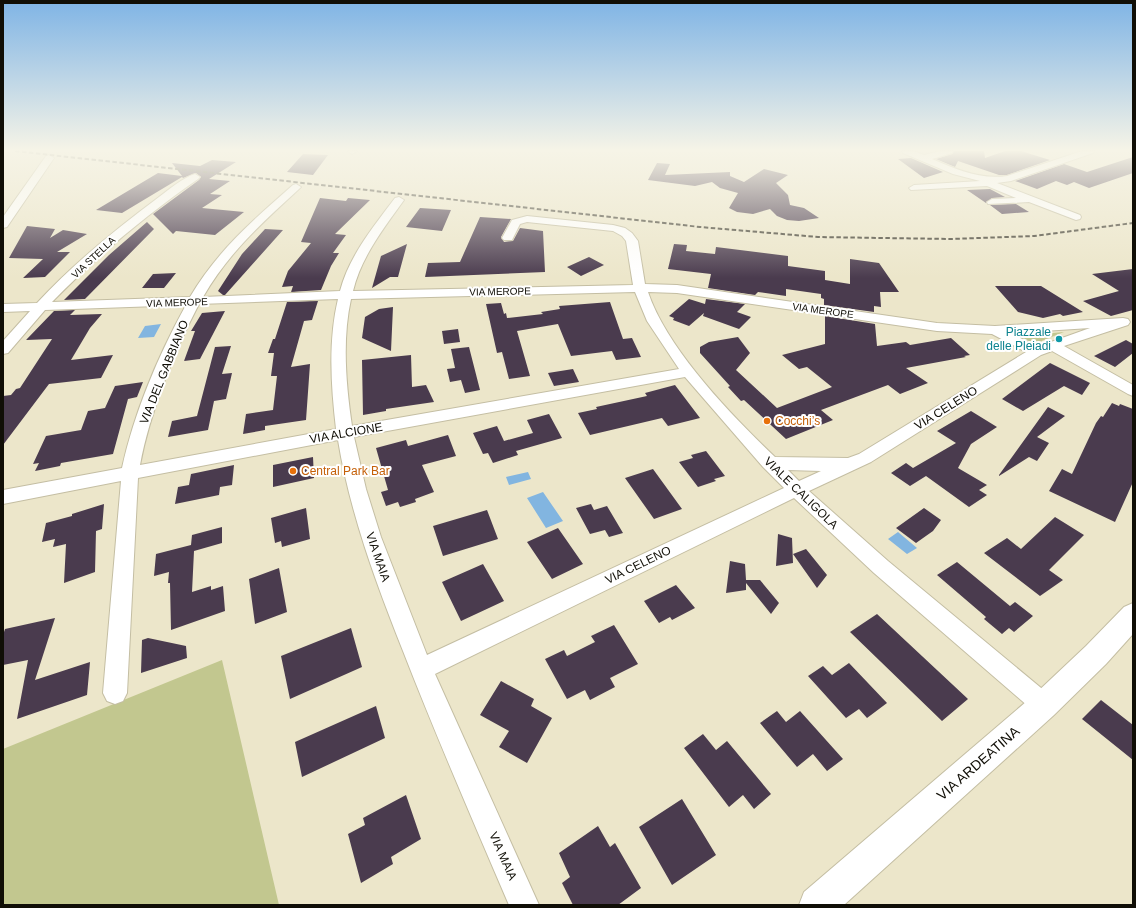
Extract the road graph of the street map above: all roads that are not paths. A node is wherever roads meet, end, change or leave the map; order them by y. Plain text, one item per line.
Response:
1 (25, 193) edge
2 (172, 193) edge
3 (289, 193) edge
4 (1017, 193) edge
5 (1030, 199) junction
6 (399, 200) dead end
7 (992, 202) dead end
8 (1076, 217) dead end
9 (3, 225) edge
10 (508, 238) dead end
11 (639, 288) junction
12 (345, 295) junction
13 (193, 302) junction
14 (39, 307) junction
15 (3, 308) edge
16 (1128, 321) edge
17 (995, 330) junction
18 (1052, 345) junction
19 (3, 350) edge
20 (1036, 352) junction
21 (689, 372) junction
22 (1133, 391) edge
23 (345, 433) junction
24 (769, 463) junction
25 (855, 463) junction
26 (130, 473) junction
27 (795, 490) junction
28 (3, 497) edge
29 (1133, 615) edge
30 (421, 669) junction
31 (115, 694) dead end
32 (1044, 705) junction
33 (524, 905) edge
34 (817, 905) edge

1 - 9 street
2 - 14 street, VIA STELLA
3 - 13 street, VIA DEL GABBIANO
4 - 5 street
5 - 7 street
5 - 8 street
6 - 12 street, VIA MAIA
10 - 11 street, VIALE CALIGOLA
11 - 12 street, VIA MEROPE
11 - 17 street, VIA MEROPE
11 - 21 street, VIALE CALIGOLA
12 - 13 street, VIA MEROPE
12 - 23 street, VIA MAIA
13 - 14 street, VIA MEROPE
13 - 26 street, VIA DEL GABBIANO
14 - 15 street, VIA MEROPE
14 - 19 street, VIA STELLA
16 - 17 street
16 - 18 street
17 - 20 street
18 - 20 street
18 - 22 street
20 - 25 street, VIA CELENO
21 - 23 street, VIA ALCIONE
21 - 24 street, VIALE CALIGOLA
23 - 26 street, VIA ALCIONE
23 - 30 street, VIA MAIA
24 - 25 street, VIA CELENO
24 - 27 street, VIALE CALIGOLA
25 - 27 street, VIA CELENO
26 - 28 street, VIA ALCIONE
26 - 31 street, VIA DEL GABBIANO
27 - 30 street, VIA CELENO
27 - 32 street, VIALE CALIGOLA
29 - 32 main road, VIA ARDEATINA
30 - 33 street, VIA MAIA
32 - 34 main road, VIA ARDEATINA

